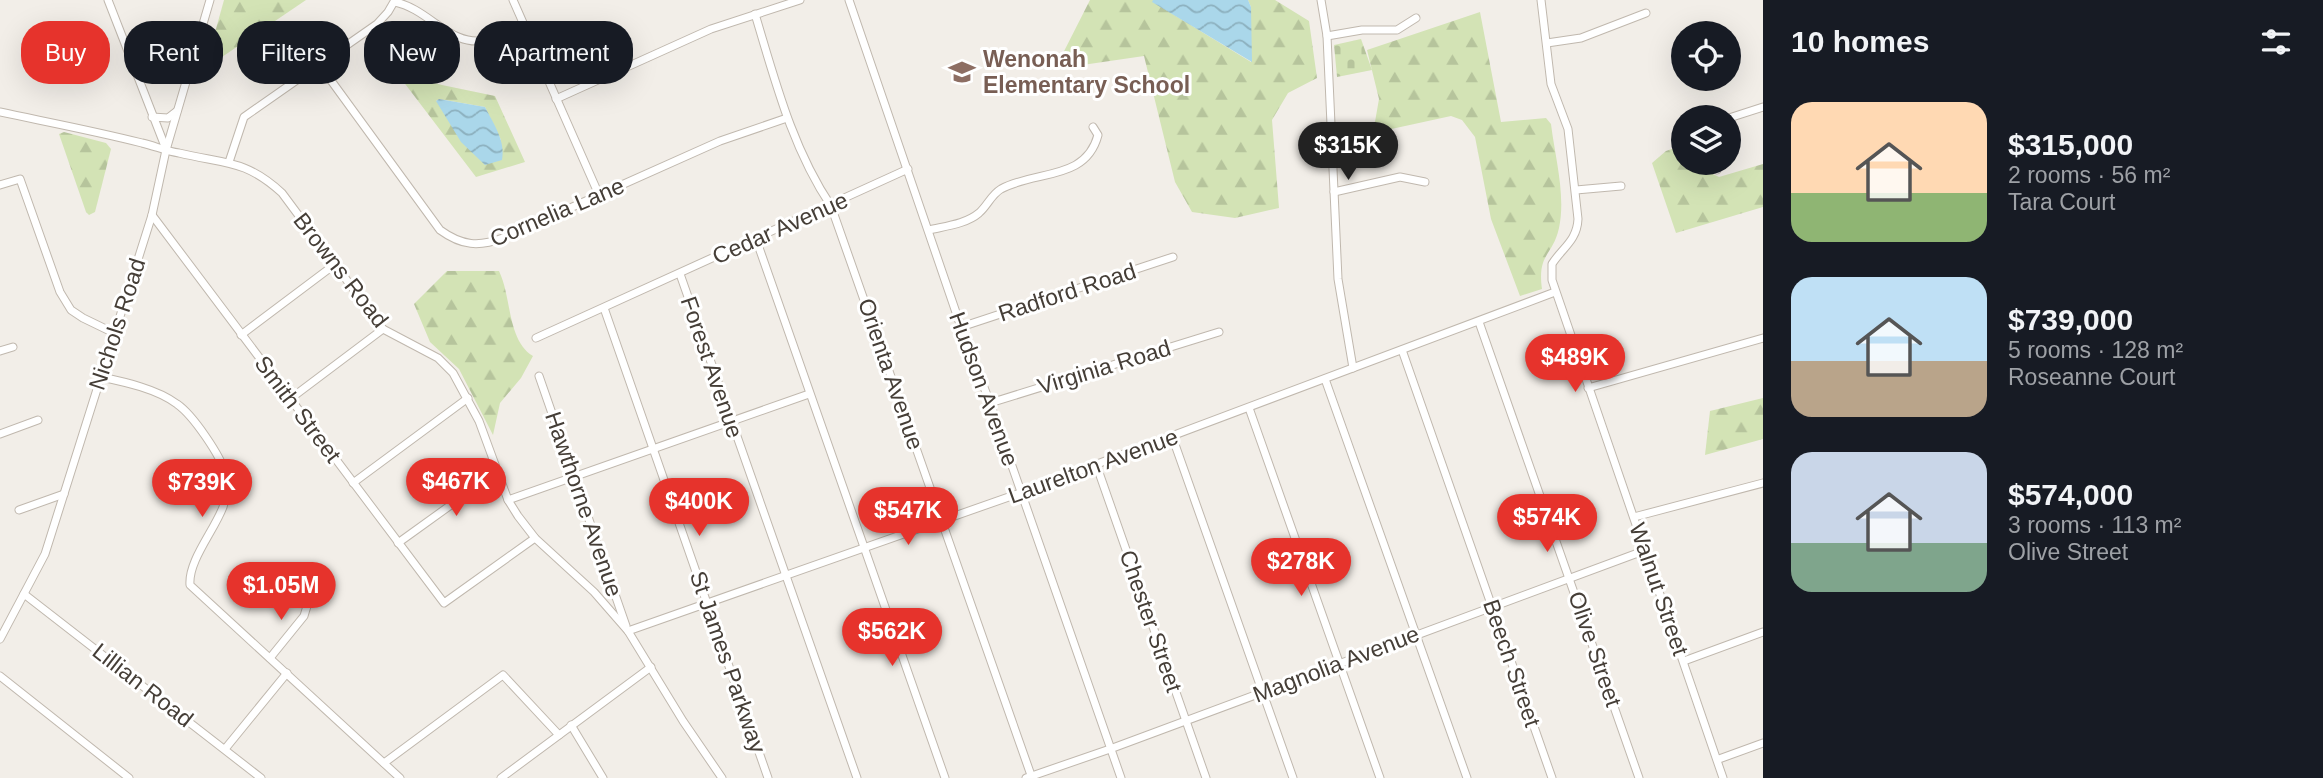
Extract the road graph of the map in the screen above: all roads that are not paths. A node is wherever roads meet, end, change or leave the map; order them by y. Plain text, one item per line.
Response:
1 (108, 0) edge
2 (210, 0) edge
3 (513, 0) edge
4 (800, 0) edge
5 (849, 0) edge
6 (1321, 0) edge
7 (1541, 0) edge
8 (395, 1) edge
9 (1646, 13) dead end
10 (755, 14) junction
11 (1416, 18) dead end
12 (522, 21) edge
13 (1327, 36) junction
14 (474, 39) edge
15 (350, 43) edge
16 (1547, 43) junction
17 (291, 84) edge
18 (334, 84) edge
19 (549, 84) edge
20 (556, 99) junction
21 (1763, 107) edge
22 (177, 111) junction
23 (0, 112) edge
24 (1741, 114) edge
25 (152, 117) junction
26 (787, 118) junction
27 (1093, 127) dead end
28 (166, 150) junction
29 (229, 162) junction
30 (908, 169) junction
31 (1425, 182) dead end
32 (0, 185) edge
33 (1621, 186) dead end
34 (1576, 190) junction
35 (1334, 192) junction
36 (599, 195) junction
37 (831, 205) junction
38 (152, 215) junction
39 (929, 230) junction
40 (756, 239) junction
41 (1173, 257) dead end
42 (334, 265) junction
43 (680, 274) junction
44 (1555, 292) junction
45 (604, 308) junction
46 (1479, 322) junction
47 (961, 327) junction
48 (383, 329) junction
49 (1219, 332) dead end
50 (114, 333) junction
51 (241, 335) junction
52 (536, 338) dead end
53 (1763, 338) edge
54 (13, 346) dead end
55 (1402, 350) junction
56 (0, 351) edge
57 (1353, 368) junction
58 (539, 376) dead end
59 (101, 377) junction
60 (1325, 379) junction
61 (1588, 388) junction
62 (809, 394) junction
63 (468, 398) junction
64 (290, 399) junction
65 (990, 403) junction
66 (1249, 408) junction
67 (38, 420) dead end
68 (730, 421) junction
69 (0, 434) edge
70 (1172, 436) junction
71 (653, 449) junction
72 (1096, 464) junction
73 (498, 471) junction
74 (575, 477) junction
75 (353, 482) junction
76 (1763, 483) edge
77 (1020, 493) junction
78 (64, 494) junction
79 (508, 500) junction
80 (19, 510) dead end
81 (1633, 517) junction
82 (942, 519) junction
83 (535, 538) junction
84 (398, 543) junction
85 (864, 549) junction
86 (1646, 550) junction
87 (786, 577) junction
88 (1570, 577) junction
89 (24, 594) junction
90 (310, 596) dead end
91 (707, 604) junction
92 (1492, 606) junction
93 (628, 631) junction
94 (1763, 632) edge
95 (1416, 634) junction
96 (0, 639) edge
97 (270, 659) junction
98 (1684, 661) junction
99 (1339, 663) junction
100 (651, 667) junction
101 (287, 673) junction
102 (0, 676) edge
103 (1262, 692) junction
104 (1186, 720) junction
105 (571, 725) junction
106 (559, 735) junction
107 (1763, 743) edge
108 (225, 749) junction
109 (1110, 749) junction
110 (1719, 759) junction
111 (384, 763) junction
112 (505, 777) edge
113 (1030, 777) edge
114 (129, 778) edge
115 (261, 778) edge
116 (400, 778) edge
117 (603, 778) edge
118 (722, 778) edge
119 (768, 778) edge
120 (857, 778) edge
121 (945, 778) edge
122 (1121, 778) edge
123 (1206, 778) edge
124 (1293, 778) edge
125 (1380, 778) edge
126 (1467, 778) edge
127 (1552, 778) edge
128 (1639, 778) edge
129 (1723, 778) edge

1 - 25 street
2 - 22 street, Nichols Road
3 - 12 street
4 - 10 street
5 - 30 street, Hudson Avenue
6 - 13 street
7 - 16 street, Walnut Street
8 - 14 street
8 - 15 street
9 - 16 street
10 - 20 street
10 - 26 street, Orienta Avenue
11 - 13 street
13 - 35 street
16 - 34 street, Walnut Street
17 - 29 street
18 - 36 street, Cornelia Lane
19 - 20 street
20 - 36 street
21 - 24 street
22 - 25 street
22 - 28 street, Nichols Road
23 - 28 street, Browns Road
25 - 28 street
26 - 36 street, Cornelia Lane
26 - 37 street, Orienta Avenue
27 - 39 street
28 - 29 street, Browns Road
28 - 38 street, Nichols Road
29 - 42 street, Browns Road
30 - 37 street, Cedar Avenue
30 - 39 street, Hudson Avenue
31 - 35 street
32 - 50 street
33 - 34 street
34 - 44 street, Walnut Street
35 - 57 street
37 - 40 street, Cedar Avenue
37 - 82 street, Orienta Avenue
38 - 50 street, Nichols Road
38 - 51 street, Smith Street
39 - 47 street, Hudson Avenue
40 - 43 street, Cedar Avenue
40 - 62 street
41 - 47 street, Radford Road
42 - 48 street, Browns Road
42 - 51 street
43 - 45 street, Cedar Avenue
43 - 68 street, Forest Avenue
44 - 46 street, Laurelton Avenue
44 - 61 street, Walnut Street
45 - 52 street, Cedar Avenue
45 - 71 street, St James Parkway
46 - 55 street, Laurelton Avenue
46 - 88 street, Olive Street
47 - 65 street, Hudson Avenue
48 - 63 street, Browns Road
48 - 64 street
49 - 65 street, Virginia Road
50 - 59 street, Nichols Road
51 - 64 street, Smith Street
53 - 61 street
54 - 56 street
55 - 57 street, Laurelton Avenue
55 - 92 street, Beech Street
57 - 60 street, Laurelton Avenue
58 - 74 street, Hawthorne Avenue
59 - 78 street, Nichols Road
59 - 97 street
60 - 66 street, Laurelton Avenue
60 - 95 street
61 - 81 street, Walnut Street
62 - 68 street
62 - 85 street
63 - 73 street, Browns Road
63 - 75 street
64 - 75 street, Smith Street
65 - 77 street, Hudson Avenue
66 - 70 street, Laurelton Avenue
66 - 99 street
67 - 69 street
68 - 71 street
68 - 87 street, Forest Avenue
70 - 72 street, Laurelton Avenue
70 - 103 street
71 - 74 street
71 - 91 street, St James Parkway
72 - 77 street, Laurelton Avenue
72 - 104 street, Chester Street
73 - 79 street, Browns Road
73 - 84 street
74 - 79 street
74 - 93 street, Hawthorne Avenue
75 - 84 street, Smith Street
76 - 81 street
77 - 82 street, Laurelton Avenue
77 - 109 street, Hudson Avenue
78 - 80 street
78 - 89 street, Nichols Road
79 - 83 street, Browns Road
81 - 86 street, Walnut Street
82 - 85 street, Laurelton Avenue
82 - 113 street, Orienta Avenue
83 - 84 street, Smith Street
83 - 93 street, Browns Road
85 - 87 street, Laurelton Avenue
85 - 121 street
86 - 88 street, Magnolia Avenue
86 - 98 street, Walnut Street
87 - 91 street, Laurelton Avenue
87 - 120 street, Forest Avenue
88 - 92 street, Magnolia Avenue
88 - 128 street, Olive Street
89 - 96 street, Nichols Road
89 - 108 street, Lillian Road
90 - 97 street
91 - 93 street, Laurelton Avenue
91 - 119 street, St James Parkway
92 - 95 street, Magnolia Avenue
92 - 127 street, Beech Street
93 - 100 street, Browns Road
94 - 98 street
95 - 99 street, Magnolia Avenue
95 - 126 street
97 - 101 street
98 - 110 street, Walnut Street
99 - 103 street, Magnolia Avenue
99 - 125 street
100 - 105 street
100 - 118 street, Browns Road
101 - 108 street
101 - 111 street
102 - 114 street
103 - 104 street, Magnolia Avenue
103 - 124 street
104 - 109 street, Magnolia Avenue
104 - 123 street, Chester Street
105 - 106 street
105 - 117 street
106 - 111 street
106 - 112 street
107 - 110 street
108 - 115 street, Lillian Road
109 - 113 street, Magnolia Avenue
109 - 122 street, Hudson Avenue
110 - 129 street, Walnut Street
111 - 116 street

